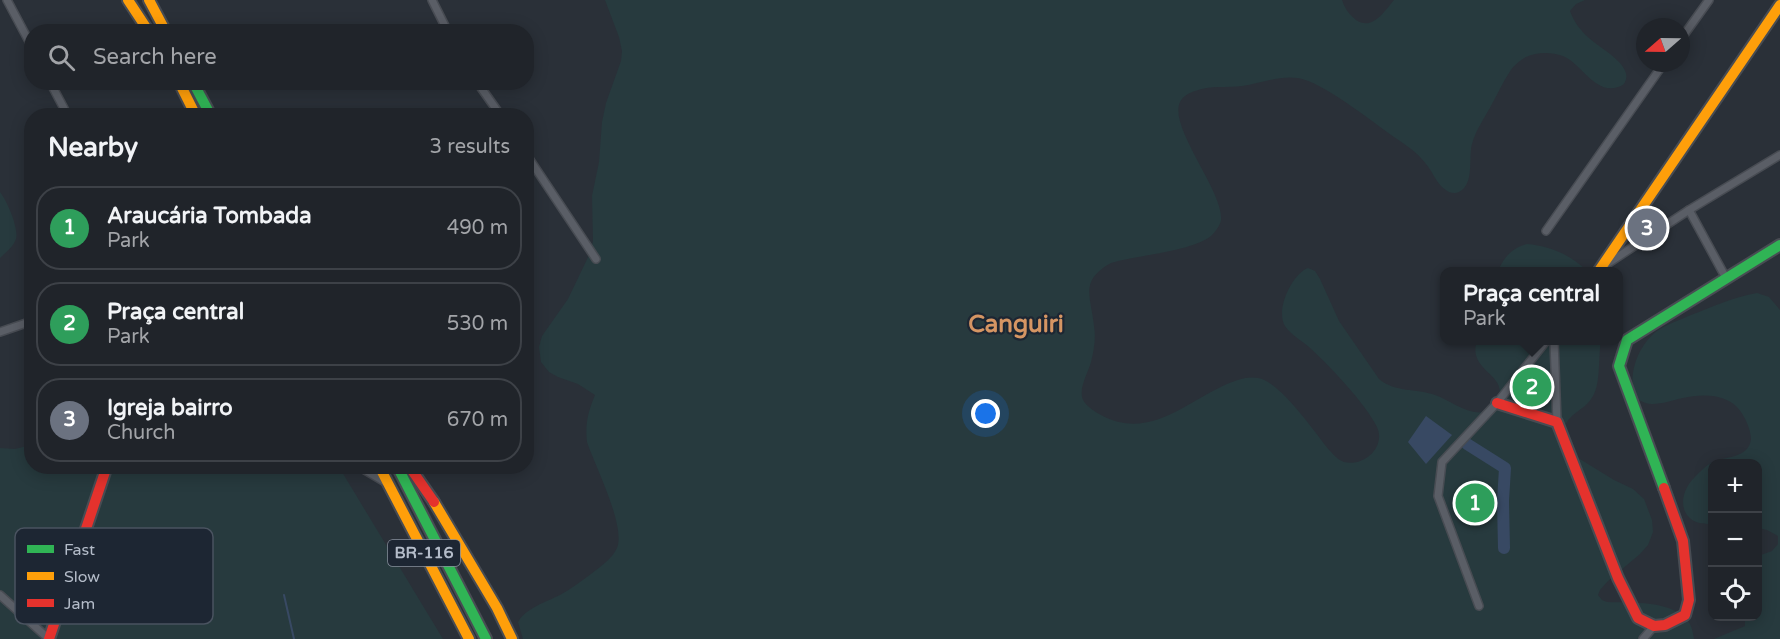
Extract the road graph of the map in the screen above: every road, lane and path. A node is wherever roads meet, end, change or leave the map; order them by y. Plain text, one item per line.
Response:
1 (7, 0) edge
2 (128, 0) edge
3 (135, 0) edge
4 (149, 0) edge
5 (432, 0) edge
6 (1709, 0) edge
7 (1780, 5) edge
8 (144, 24) edge
9 (146, 24) edge
10 (162, 24) edge
11 (444, 24) edge
12 (1690, 26) edge
13 (24, 32) edge
14 (1658, 72) edge
15 (54, 90) edge
16 (182, 90) edge
17 (198, 90) edge
18 (483, 90) edge
19 (64, 108) edge
20 (192, 108) edge
21 (207, 108) edge
22 (495, 108) edge
23 (1780, 155) edge
24 (534, 166) edge
25 (1689, 210) junction
26 (1546, 231) dead end
27 (1780, 245) edge
28 (596, 259) dead end
29 (1601, 267) edge
30 (1604, 267) edge
31 (1726, 278) junction
32 (24, 324) edge
33 (0, 332) edge
34 (1543, 345) edge
35 (1554, 345) edge
36 (1497, 403) junction
37 (1557, 422) junction
38 (104, 474) edge
39 (372, 474) edge
40 (384, 474) edge
41 (400, 474) edge
42 (415, 474) edge
43 (389, 484) junction
44 (86, 528) edge
45 (0, 595) edge
46 (1479, 606) dead end
47 (15, 608) edge
48 (32, 624) edge
49 (54, 624) edge
50 (1654, 626) junction
51 (49, 639) edge
52 (469, 639) edge
53 (486, 639) edge
54 (512, 639) edge
55 (1643, 639) edge

1 - 13 street
2 - 8 main road
3 - 9 main road
4 - 10 main road
5 - 11 street
6 - 12 street
7 - 29 main road
14 - 26 street
15 - 19 street
16 - 20 main road
17 - 21 main road
18 - 22 street
23 - 25 street
24 - 28 street
25 - 30 street
25 - 31 street
27 - 31 main road
31 - 50 main road
32 - 33 street
34 - 36 street
35 - 37 street
36 - 37 main road
36 - 46 street
37 - 50 main road
38 - 44 main road
39 - 43 street
40 - 43 main road, BR-116
41 - 53 main road, BR-116
42 - 54 main road
43 - 52 main road, BR-116
45 - 47 street
48 - 51 street
49 - 51 main road
50 - 55 street

